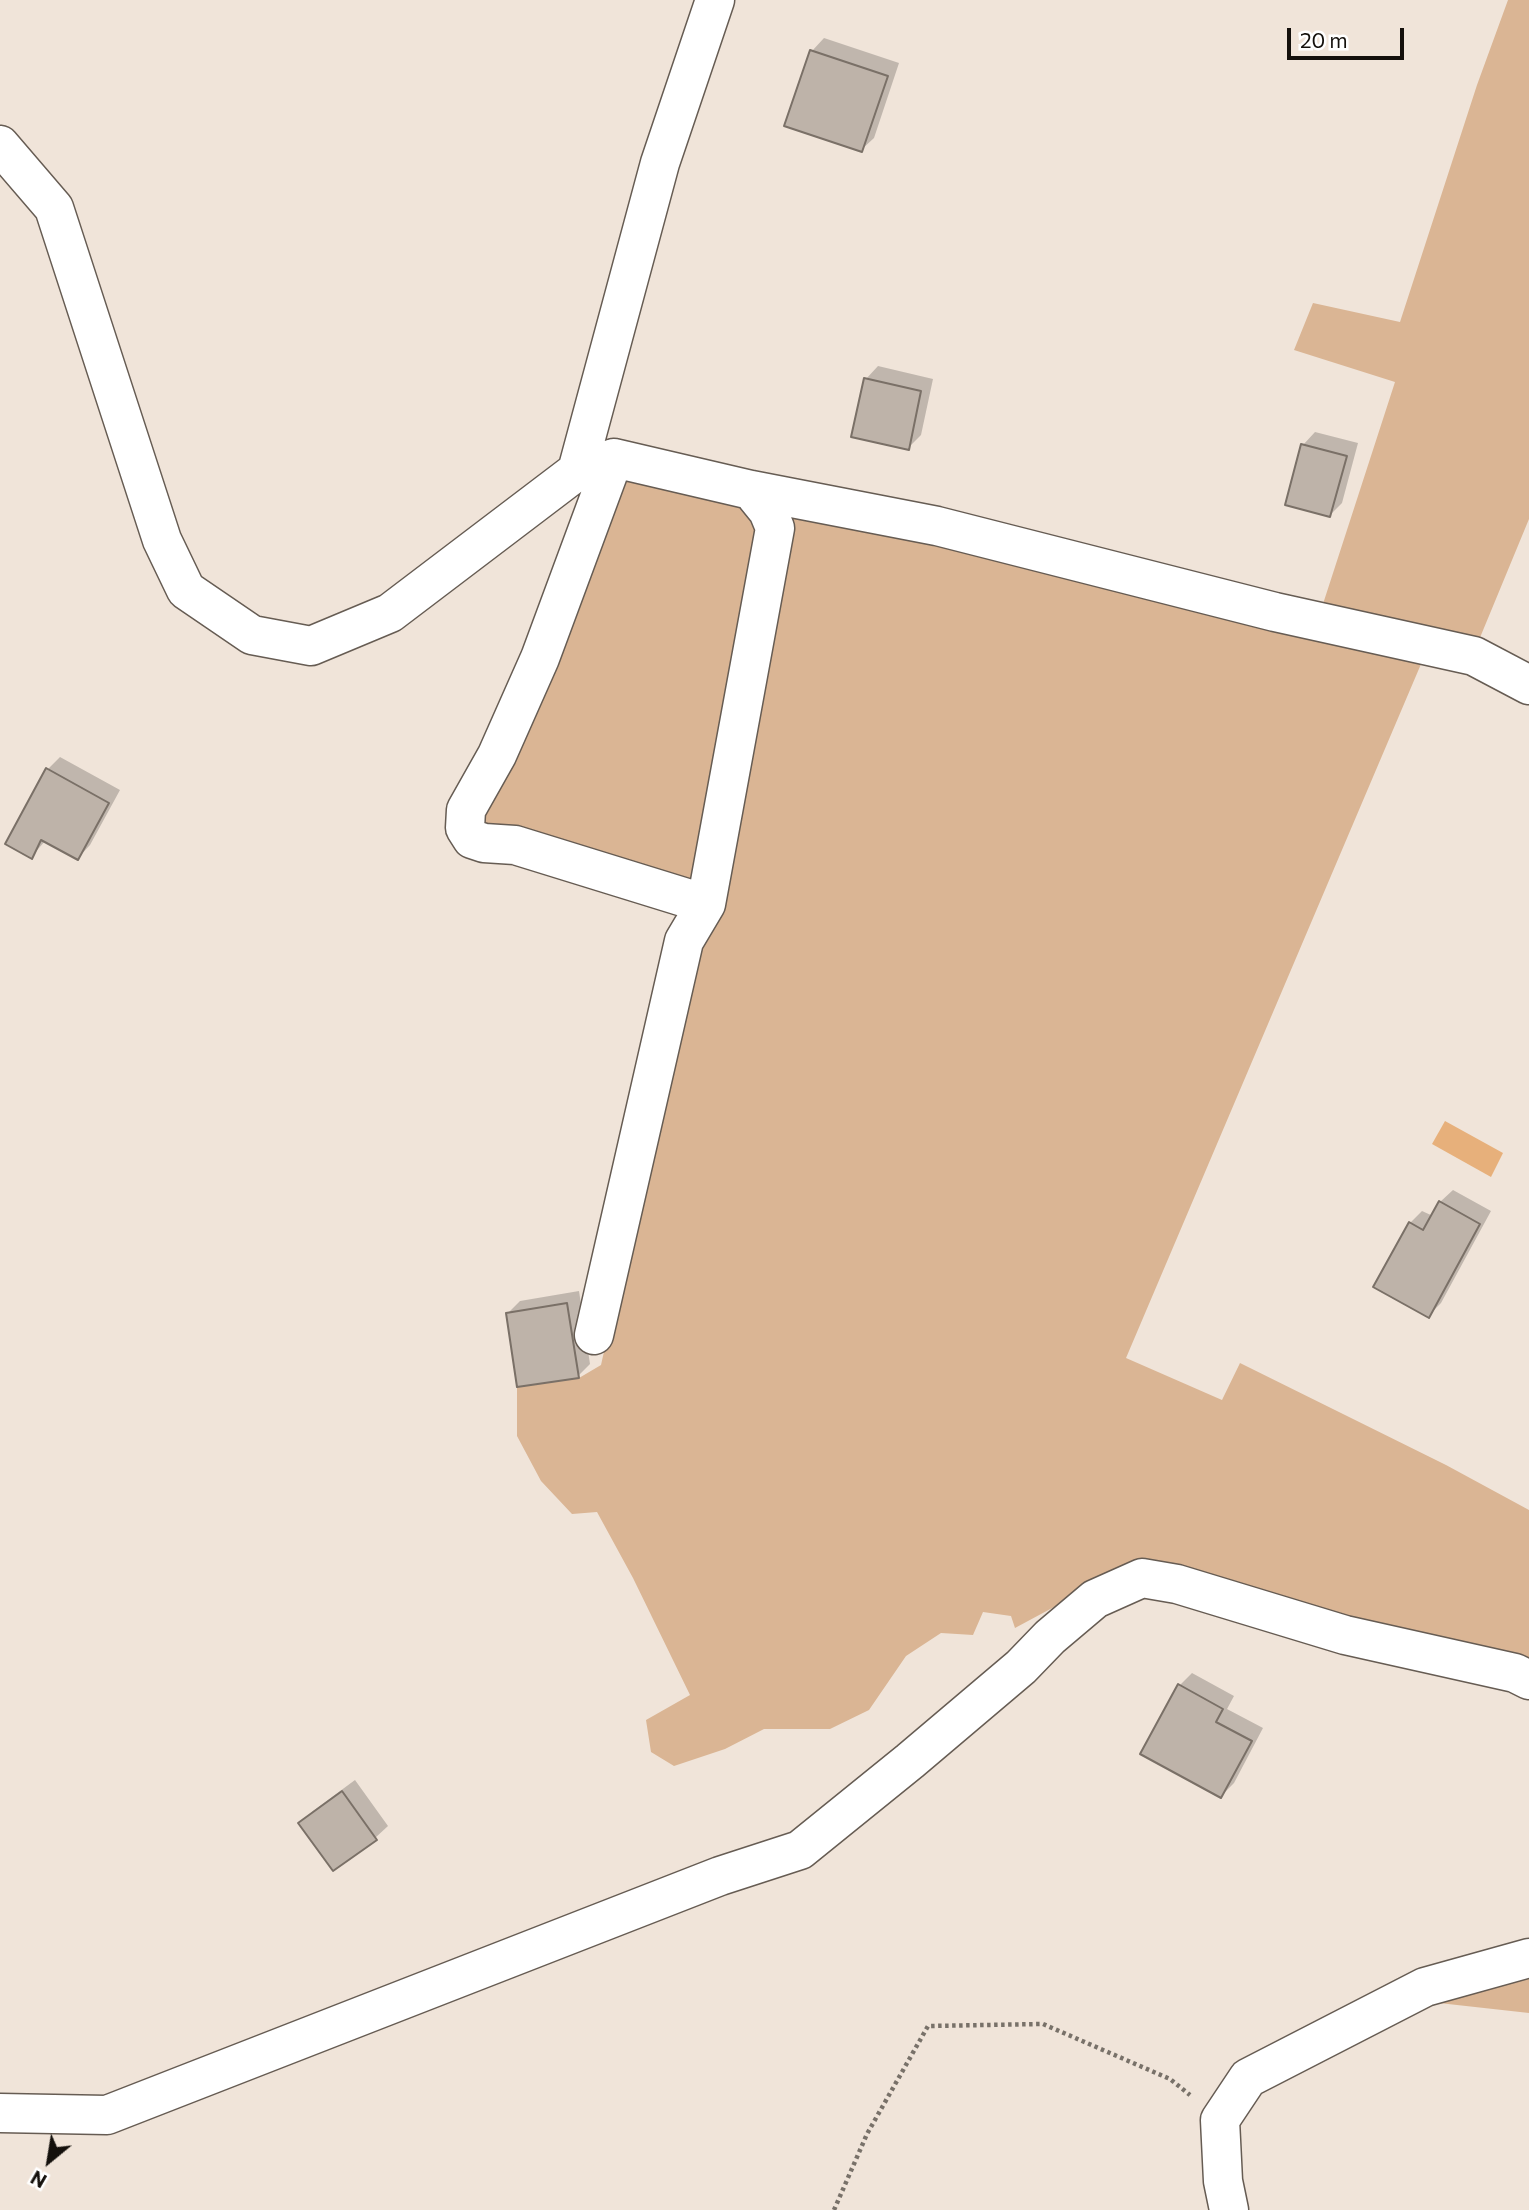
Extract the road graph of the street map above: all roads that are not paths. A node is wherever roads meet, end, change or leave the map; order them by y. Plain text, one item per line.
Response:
1 (715, 0) edge
2 (0, 145) edge
3 (614, 458) junction
4 (577, 471) junction
5 (751, 490) junction
6 (1529, 685) edge
7 (706, 904) junction
8 (594, 1335) dead end
9 (1529, 1680) edge
10 (1529, 1958) edge
11 (0, 2113) edge
12 (1229, 2210) edge

1 - 4 street
2 - 4 street
3 - 4 street
3 - 5 street
3 - 7 street
5 - 6 street
5 - 7 street
7 - 8 street
9 - 11 street
10 - 12 street

